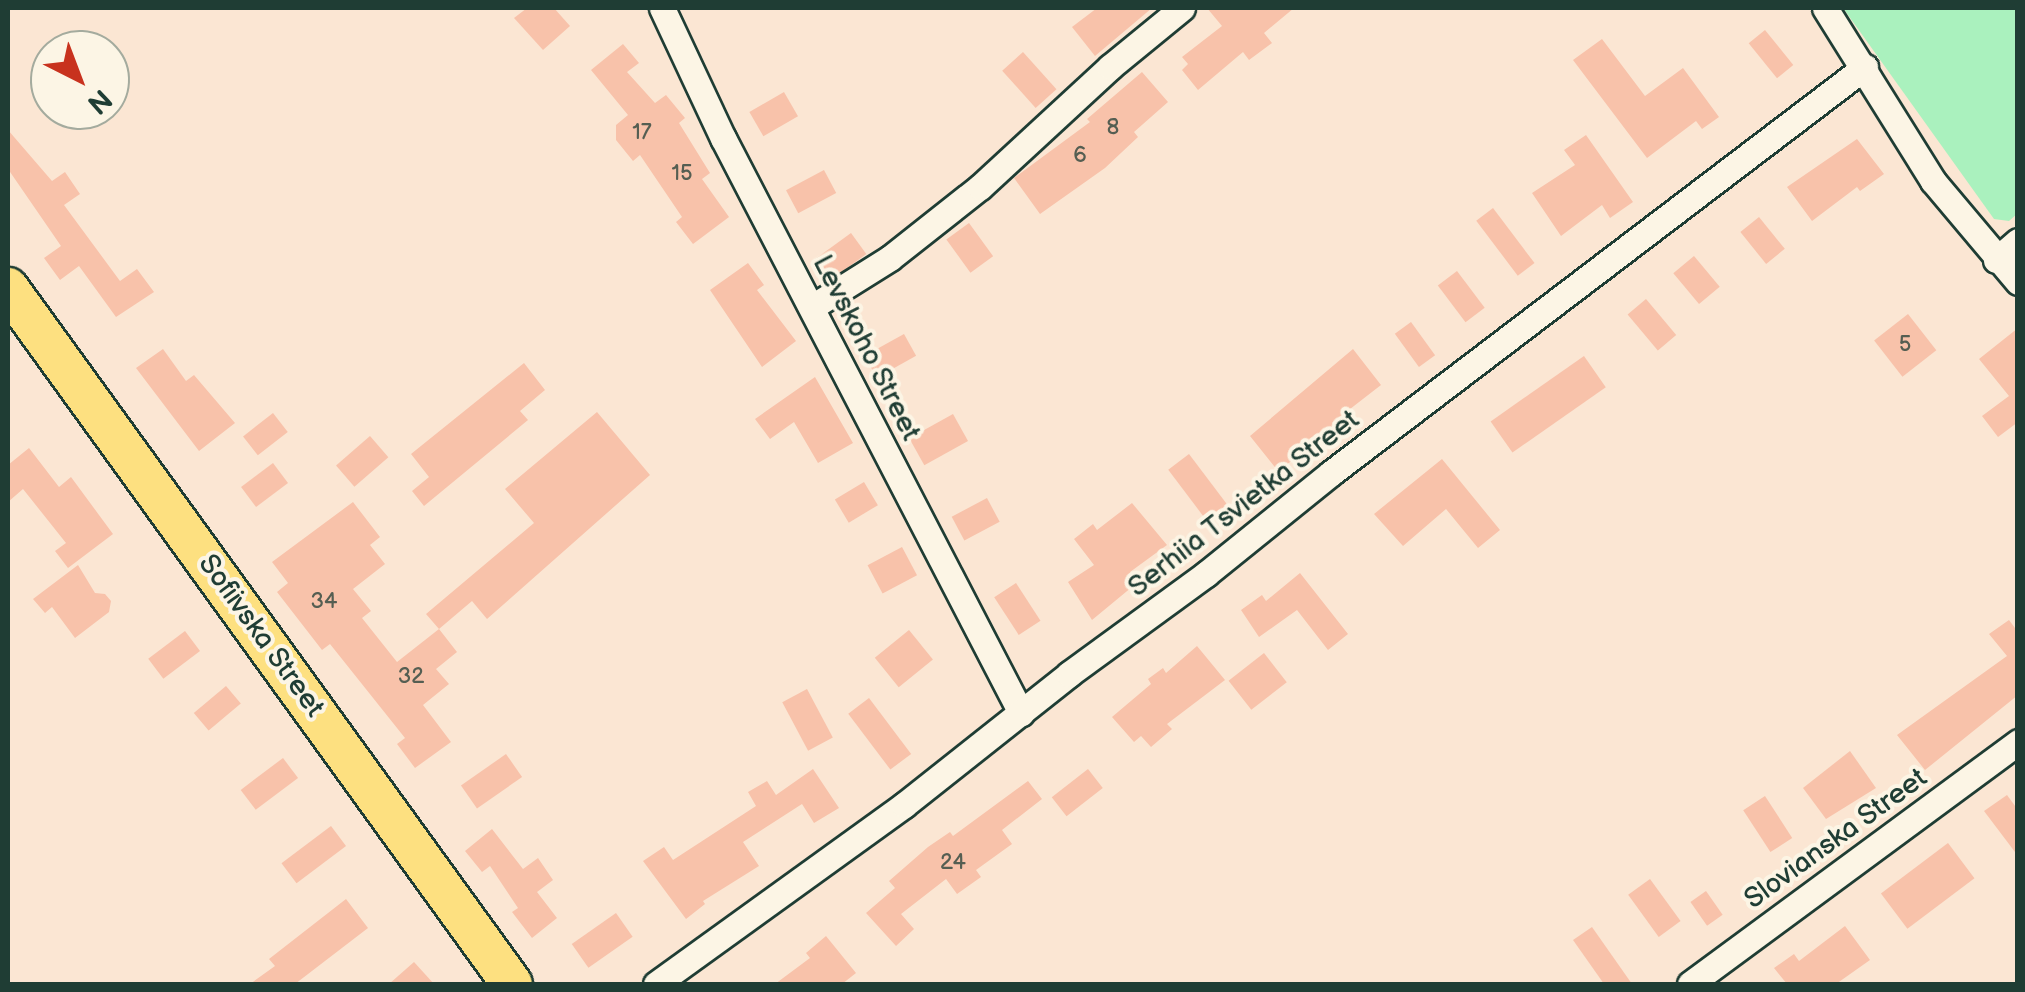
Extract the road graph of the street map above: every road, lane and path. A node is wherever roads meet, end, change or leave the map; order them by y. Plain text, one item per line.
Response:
1 (662, 8) edge
2 (1182, 8) edge
3 (1824, 8) edge
4 (1866, 67) junction
5 (2018, 241) edge
6 (1996, 260) junction
7 (2018, 282) edge
8 (8, 288) edge
9 (812, 307) junction
10 (1020, 713) junction
11 (2018, 742) edge
12 (512, 984) edge
13 (656, 984) edge
14 (1690, 984) edge

1 - 9 street, Levskoho Street
2 - 9 street
3 - 4 street
4 - 6 street
4 - 10 street, Serhiia Tsvietka Street
5 - 6 street
6 - 7 street
8 - 12 main road, Sofiivska Street
9 - 10 street, Levskoho Street
10 - 13 street, Serhiia Tsvietka Street
11 - 14 street, Slovianska Street

